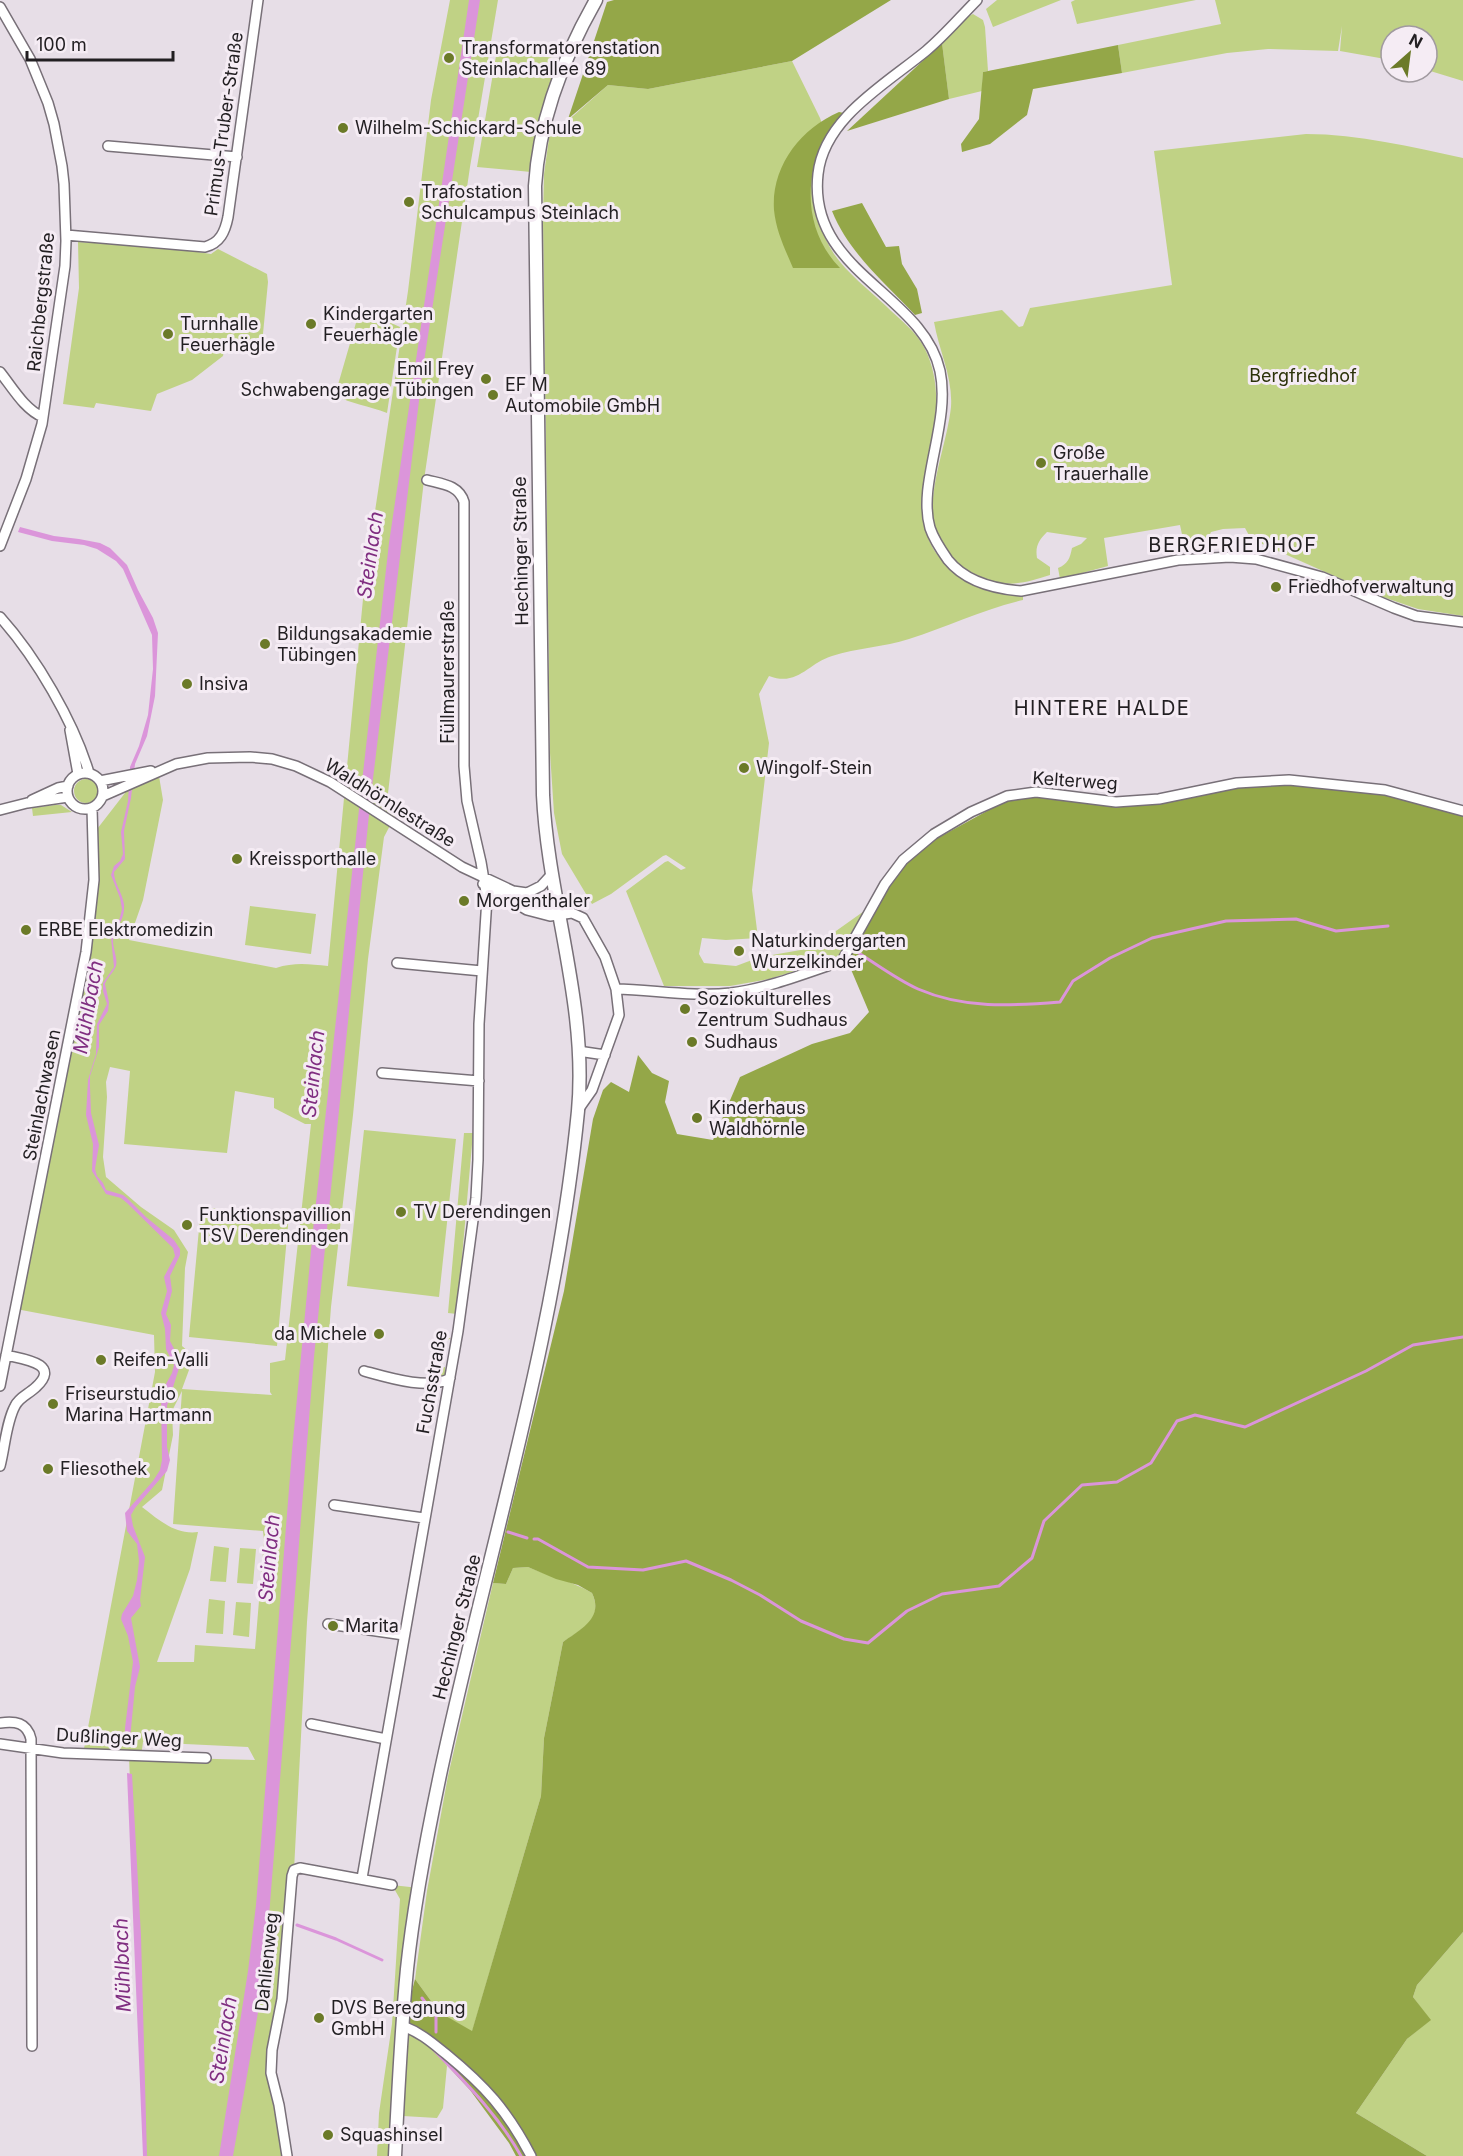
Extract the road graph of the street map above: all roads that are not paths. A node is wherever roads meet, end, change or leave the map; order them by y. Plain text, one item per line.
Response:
1 (258, 0) edge
2 (596, 0) edge
3 (977, 0) edge
4 (0, 7) edge
5 (108, 146) dead end
6 (237, 157) junction
7 (66, 235) junction
8 (0, 372) edge
9 (43, 417) junction
10 (428, 480) dead end
11 (1, 538) edge
12 (0, 546) edge
13 (0, 617) edge
14 (1463, 622) edge
15 (83, 770) junction
16 (100, 781) junction
17 (123, 781) junction
18 (68, 786) junction
19 (103, 796) junction
20 (68, 797) junction
21 (27, 803) junction
22 (92, 808) junction
23 (0, 810) edge
24 (1463, 811) edge
25 (552, 874) junction
26 (484, 882) junction
27 (513, 891) junction
28 (558, 914) junction
29 (583, 918) joint
30 (397, 963) dead end
31 (482, 971) junction
32 (616, 989) junction
33 (578, 1051) junction
34 (605, 1055) junction
35 (382, 1073) dead end
36 (479, 1081) junction
37 (578, 1110) junction
38 (6, 1355) junction
39 (364, 1371) dead end
40 (450, 1378) junction
41 (0, 1386) edge
42 (0, 1466) edge
43 (334, 1504) dead end
44 (424, 1518) junction
45 (328, 1624) dead end
46 (404, 1635) junction
47 (0, 1723) edge
48 (311, 1724) dead end
49 (386, 1739) junction
50 (0, 1744) edge
51 (31, 1749) junction
52 (207, 1758) dead end
53 (362, 1878) junction
54 (392, 1885) dead end
55 (403, 2026) junction
56 (32, 2046) dead end
57 (287, 2156) edge
58 (395, 2156) edge
59 (531, 2156) edge

1 - 6 street, Primus-Truber-Straße
2 - 25 main road, Hechinger Straße
3 - 14 street
4 - 7 street, Raichbergstraße
5 - 6 street
6 - 7 street, Primus-Truber-Straße
7 - 9 street, Raichbergstraße
8 - 9 street
9 - 11 street, Raichbergstraße
10 - 26 street, Füllmaurerstraße
11 - 12 street, Raichbergstraße
13 - 15 street
15 - 16 street
15 - 18 street
16 - 17 street, Waldhörnlestraße
16 - 19 street
17 - 19 street, Waldhörnlestraße
17 - 26 street, Waldhörnlestraße
18 - 20 street
18 - 21 street
19 - 22 street
20 - 21 street
20 - 22 street
21 - 23 street
22 - 38 street, Steinlachwasen
24 - 32 street, Kelterweg
25 - 27 street
25 - 28 main road, Hechinger Straße
26 - 27 street, Waldhörnlestraße
26 - 28 street, Waldhörnlestraße
26 - 31 street, Fuchsstraße
27 - 28 street, Waldhörnlestraße
28 - 29 street, Waldhörnlestraße
28 - 33 main road, Hechinger Straße
29 - 32 street, Hechinger Straße
30 - 31 street
31 - 36 street, Fuchsstraße
32 - 34 street, Hechinger Straße
33 - 34 street
33 - 37 main road, Hechinger Straße
34 - 37 street, Hechinger Straße
35 - 36 street
36 - 40 street, Fuchsstraße
37 - 55 main road, Hechinger Straße
38 - 41 street, Steinlachwasen
38 - 42 street
39 - 40 street
40 - 44 street, Fuchsstraße
43 - 44 street
44 - 46 street, Fuchsstraße
45 - 46 street
46 - 49 street, Fuchsstraße
47 - 51 street
48 - 49 street
49 - 53 street, Fuchsstraße
50 - 51 street, Dußlinger Weg
51 - 52 street, Dußlinger Weg
51 - 56 street, Dußlinger Weg
53 - 54 street, Dahlienweg
53 - 57 street, Dahlienweg
55 - 58 main road, Hechinger Straße
55 - 59 street

